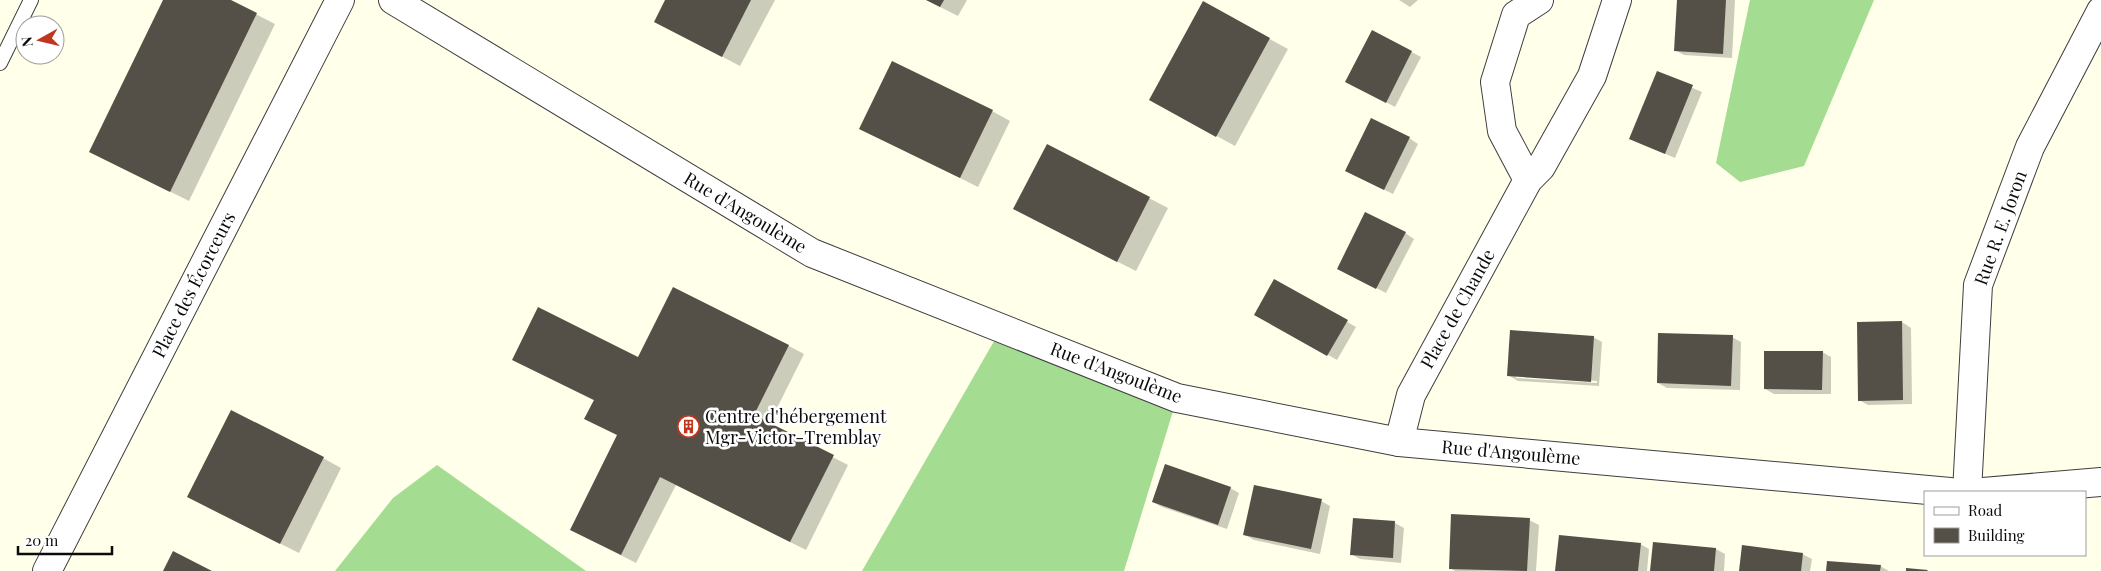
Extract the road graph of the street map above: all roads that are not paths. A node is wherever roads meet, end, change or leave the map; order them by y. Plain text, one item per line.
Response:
1 (31, 0) edge
2 (340, 0) edge
3 (393, 0) edge
4 (1539, 0) edge
5 (1618, 0) edge
6 (2101, 11) edge
7 (0, 63) edge
8 (1528, 180) junction
9 (1399, 442) junction
10 (2101, 482) edge
11 (1939, 491) edge
12 (1967, 491) edge
13 (1995, 491) edge
14 (47, 571) edge

1 - 7 lane
2 - 14 street, Place des Écorceurs
3 - 9 street, Rue d'Angoulème
4 - 8 street
5 - 8 street, Place de Chande
6 - 12 street, Rue R. E. Joron
8 - 9 street, Place de Chande
9 - 11 street, Rue d'Angoulème
10 - 13 street

